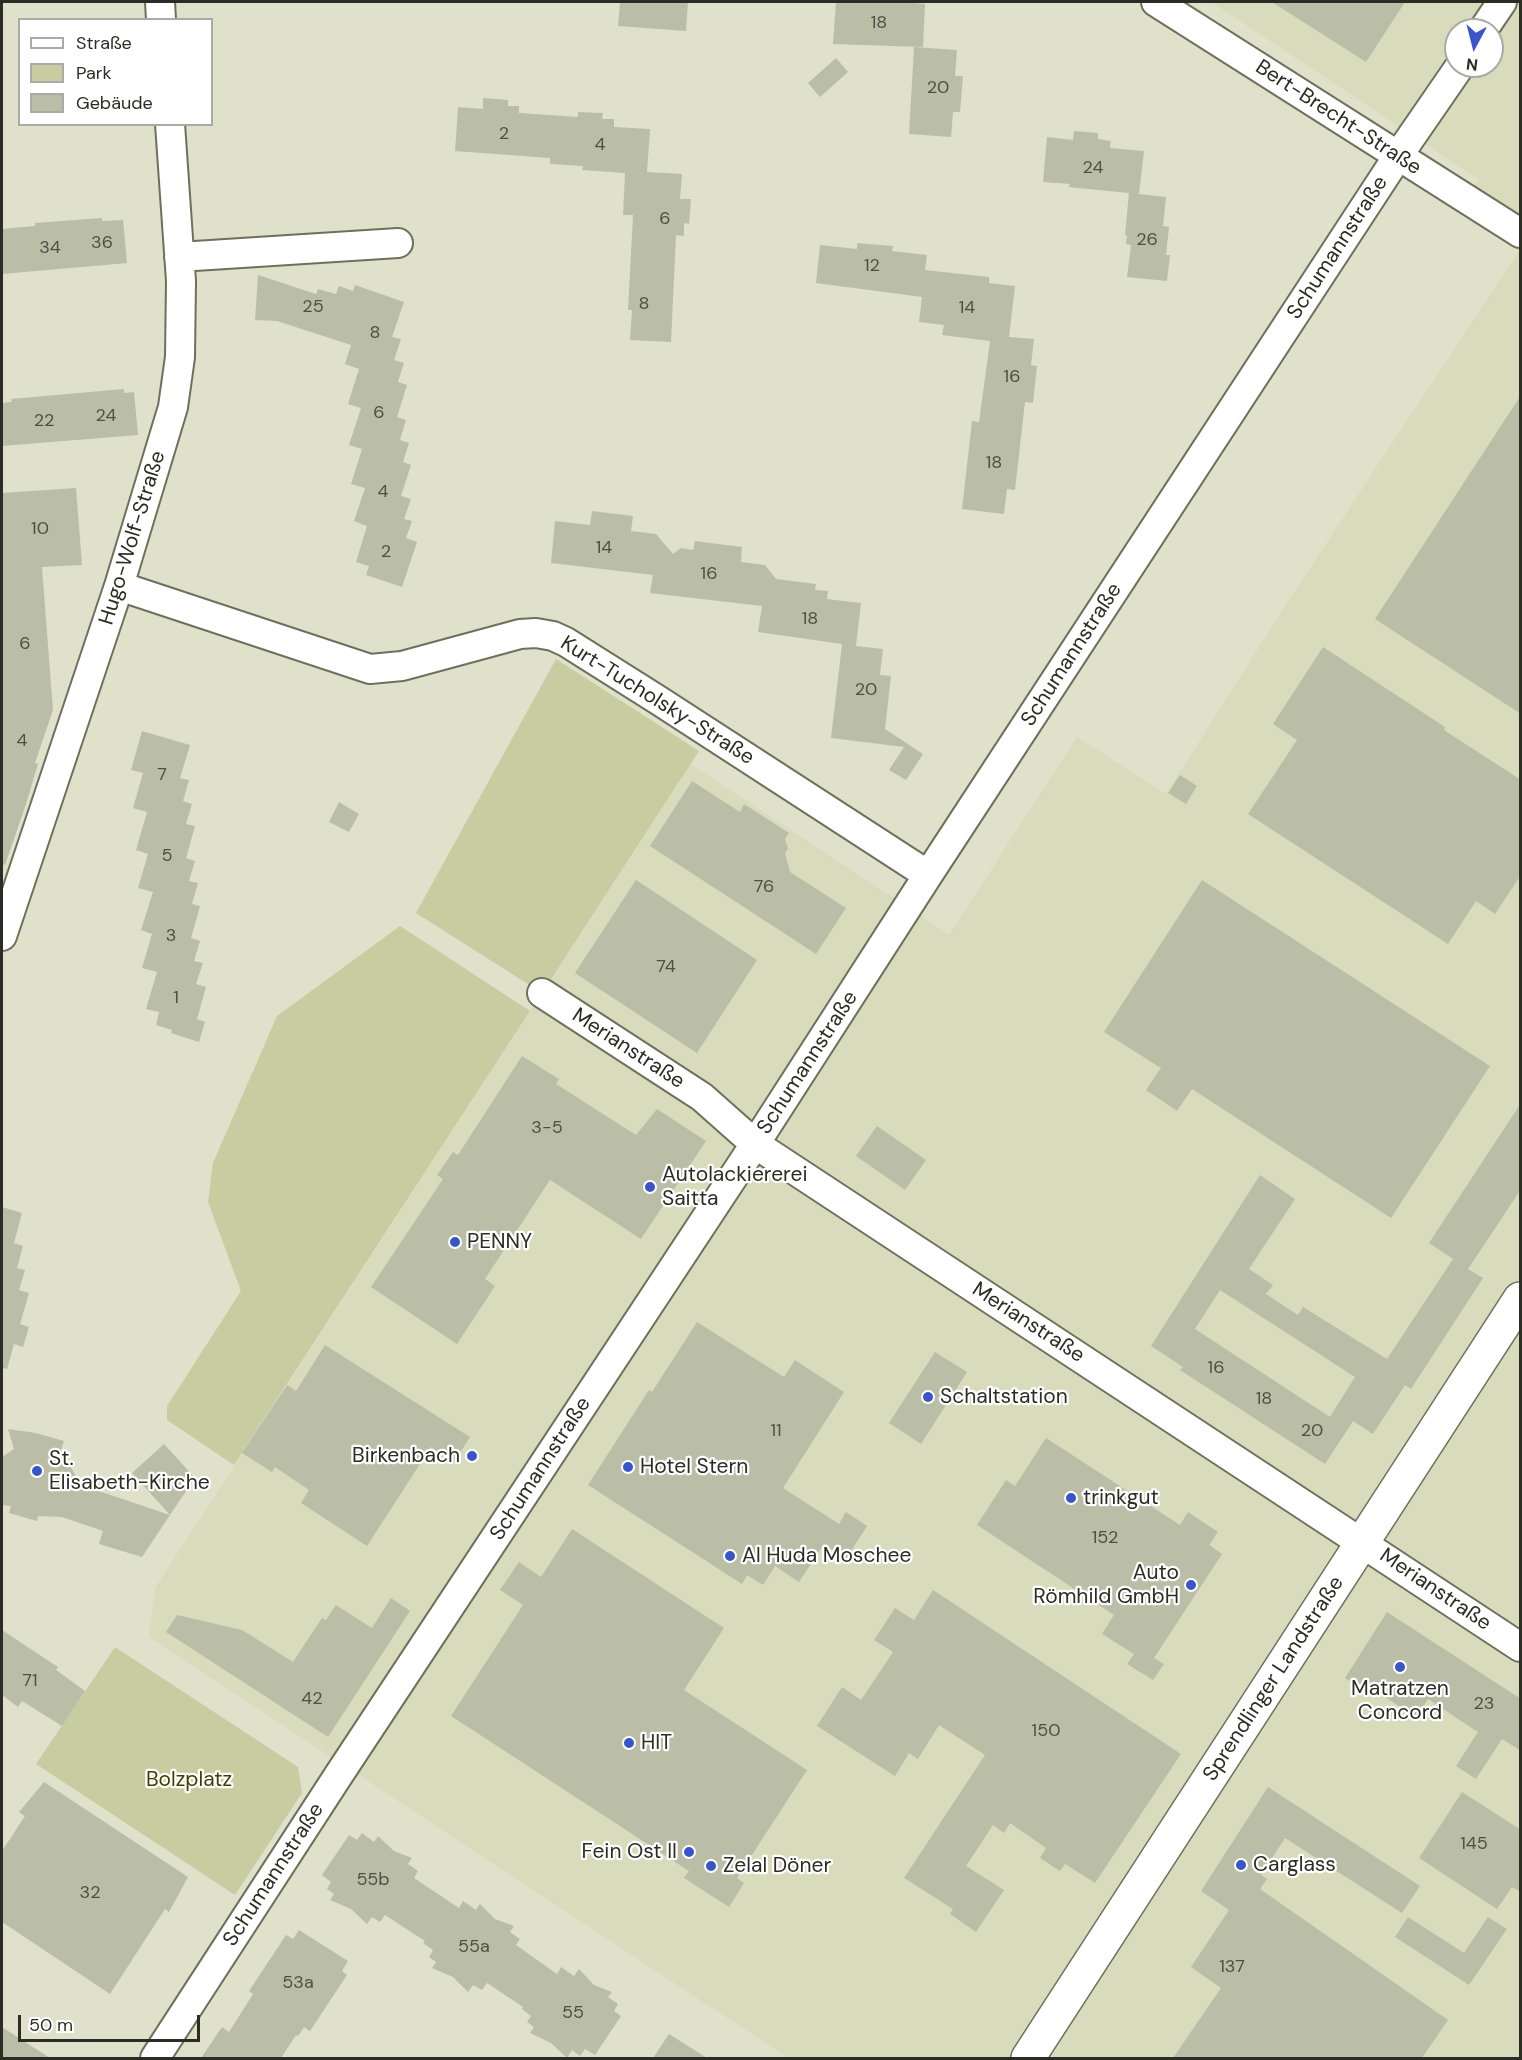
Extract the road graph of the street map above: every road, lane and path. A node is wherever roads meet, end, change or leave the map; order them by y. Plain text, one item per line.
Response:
1 (160, 2) edge
2 (1156, 2) edge
3 (1502, 2) edge
4 (161, 18) edge
5 (1492, 18) edge
6 (1452, 78) edge
7 (170, 126) edge
8 (1398, 156) junction
9 (1521, 233) edge
10 (398, 243) dead end
11 (179, 257) junction
12 (119, 586) junction
13 (928, 875) junction
14 (2, 936) edge
15 (542, 993) dead end
16 (755, 1144) junction
17 (1521, 1299) edge
18 (1363, 1542) junction
19 (1521, 1647) edge
20 (155, 2058) edge
21 (1028, 2058) edge

1 - 4 street
2 - 8 street, Bert-Brecht-Straße
3 - 5 street
6 - 8 street, Schumannstraße
7 - 11 street, Hugo-Wolf-Straße
8 - 9 street, Bert-Brecht-Straße
8 - 13 street, Schumannstraße
10 - 11 street
11 - 12 street, Hugo-Wolf-Straße
12 - 13 street, Kurt-Tucholsky-Straße
12 - 14 street, Hugo-Wolf-Straße
13 - 16 street, Schumannstraße
15 - 16 street, Merianstraße
16 - 18 street, Merianstraße
16 - 20 street, Schumannstraße
17 - 18 main road, Sprendlinger Landstraße
18 - 19 street, Merianstraße
18 - 21 main road, Sprendlinger Landstraße

